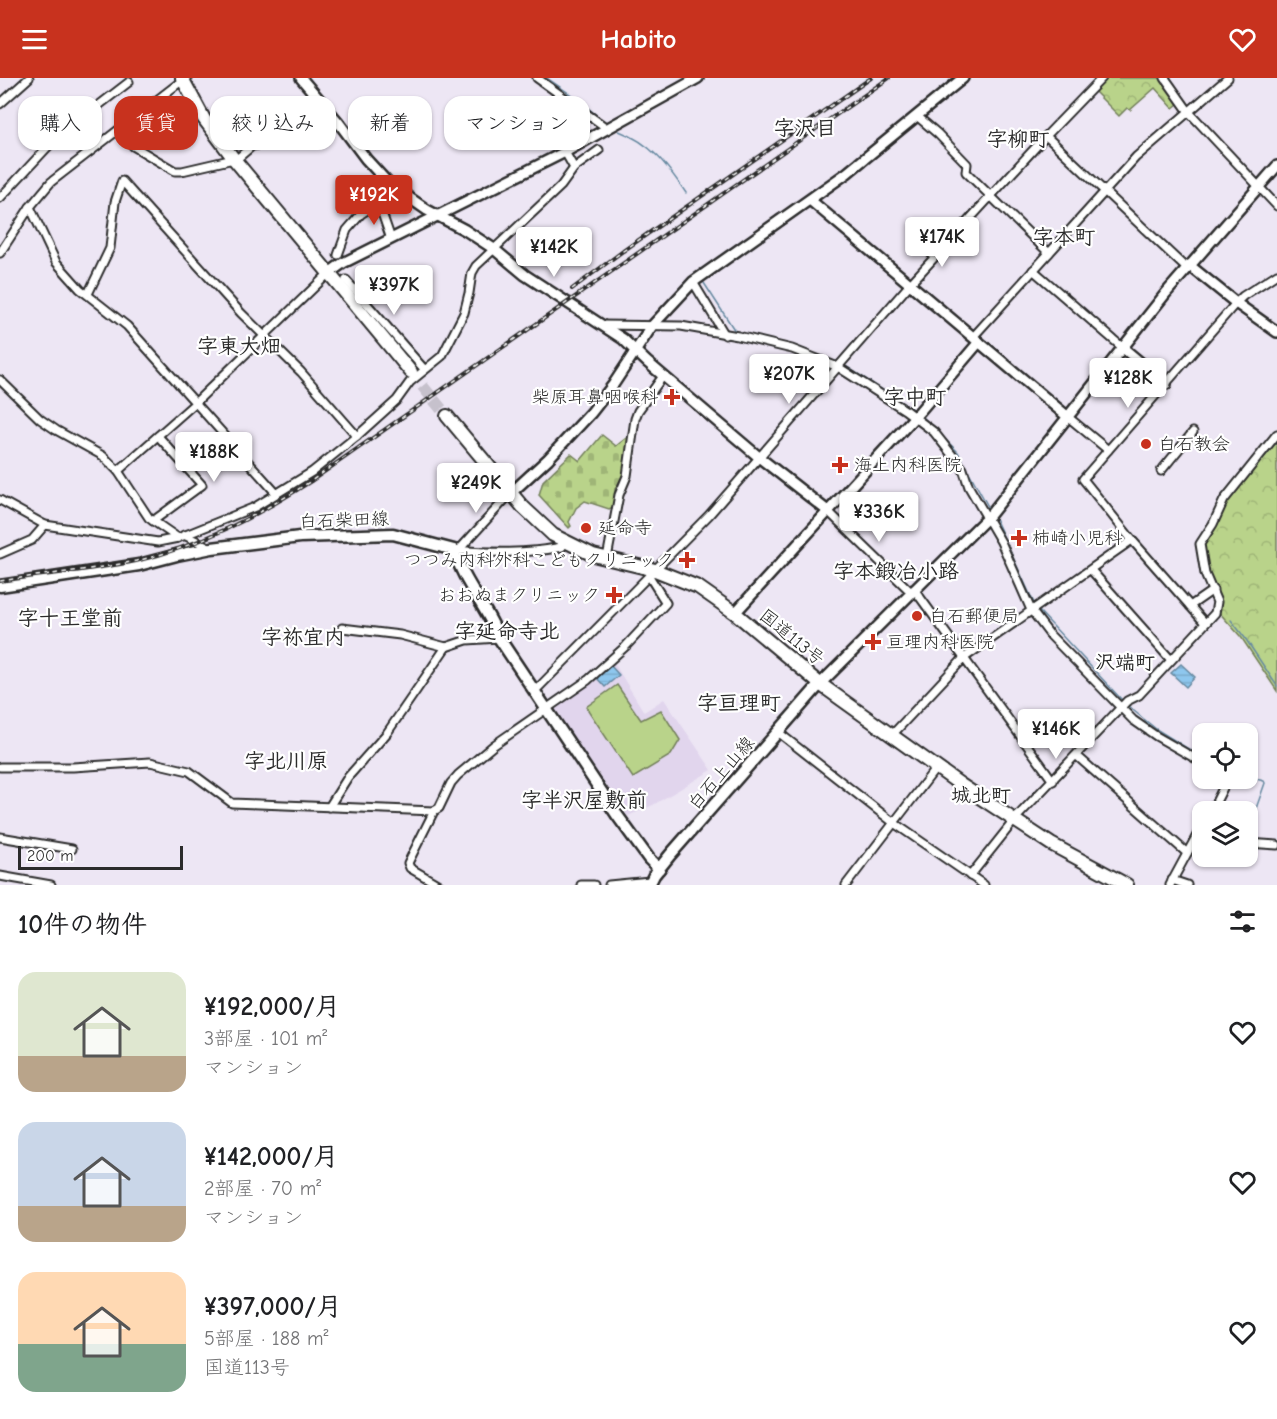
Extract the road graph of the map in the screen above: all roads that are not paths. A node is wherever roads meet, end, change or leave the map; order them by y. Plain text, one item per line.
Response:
1 (29, 78) edge
2 (301, 78) edge
3 (537, 78) edge
4 (698, 78) edge
5 (963, 78) edge
6 (1102, 78) edge
7 (1165, 78) edge
8 (1228, 78) edge
9 (183, 79) edge
10 (129, 82) dead end
11 (0, 104) edge
12 (1189, 112) junction
13 (916, 117) junction
14 (339, 123) junction
15 (608, 129) junction
16 (1046, 136) junction
17 (140, 150) edge
18 (599, 150) dead end
19 (565, 152) junction
20 (234, 159) junction
21 (1277, 166) edge
22 (574, 168) junction
23 (388, 183) junction
24 (1259, 186) junction
25 (1104, 192) junction
26 (991, 197) junction
27 (0, 198) edge
28 (810, 200) junction
29 (376, 204) junction
30 (1277, 206) edge
31 (30, 207) junction
32 (438, 216) junction
33 (391, 239) junction
34 (494, 249) junction
35 (0, 253) edge
36 (1049, 253) junction
37 (338, 255) dead end
38 (1188, 267) junction
39 (1033, 270) junction
40 (329, 273) junction
41 (1277, 274) edge
42 (346, 280) dead end
43 (693, 282) junction
44 (911, 284) junction
45 (88, 294) junction
46 (1236, 303) junction
47 (601, 324) junction
48 (652, 326) junction
49 (1277, 332) edge
50 (263, 335) junction
51 (725, 335) junction
52 (976, 340) junction
53 (1123, 348) junction
54 (635, 350) junction
55 (838, 368) junction
56 (424, 369) junction
57 (411, 372) tunnel mouth
58 (663, 376) junction
59 (0, 380) edge
60 (1166, 384) junction
61 (195, 403) junction
62 (917, 415) junction
63 (447, 416) tunnel mouth
64 (1068, 417) junction
65 (1193, 432) dead end
66 (1277, 434) edge
67 (158, 436) junction
68 (357, 436) junction
69 (1108, 450) junction
70 (760, 458) junction
71 (118, 471) junction
72 (1161, 471) dead end
73 (276, 493) junction
74 (511, 493) junction
75 (0, 500) edge
76 (829, 512) junction
77 (990, 515) junction
78 (153, 521) junction
79 (45, 525) junction
80 (181, 537) junction
81 (1132, 540) junction
82 (565, 543) junction
83 (212, 548) junction
84 (456, 550) junction
85 (0, 554) edge
86 (606, 558) junction
87 (1090, 570) junction
88 (652, 573) junction
89 (0, 586) edge
90 (1213, 590) junction
91 (913, 591) junction
92 (1190, 606) junction
93 (1031, 610) junction
94 (735, 613) junction
95 (1205, 623) junction
96 (342, 628) dead end
97 (500, 638) junction
98 (446, 647) junction
99 (964, 658) junction
100 (1171, 660) junction
101 (820, 684) junction
102 (535, 691) junction
103 (1123, 705) junction
104 (547, 708) junction
105 (778, 732) junction
106 (890, 736) junction
107 (1077, 756) junction
108 (1192, 757) edge
109 (0, 767) edge
110 (936, 768) junction
111 (1053, 781) junction
112 (329, 807) junction
113 (434, 811) junction
114 (1014, 821) junction
115 (894, 823) junction
116 (0, 837) edge
117 (1192, 844) edge
118 (1258, 844) edge
119 (1277, 845) edge
120 (72, 849) dead end
121 (1187, 853) junction
122 (659, 869) junction
123 (0, 876) edge
124 (970, 876) junction
125 (650, 883) edge
126 (1171, 883) edge
127 (51, 885) edge
128 (439, 885) edge
129 (581, 885) edge
130 (594, 885) edge
131 (609, 885) edge
132 (846, 885) edge
133 (984, 885) edge
134 (1127, 885) edge
135 (1187, 885) edge

1 - 11 street
2 - 14 street
3 - 15 street
4 - 15 street
5 - 13 street
6 - 16 street
7 - 12 street
8 - 12 street
9 - 20 highway
9 - 31 street
10 - 27 street
12 - 24 street
12 - 25 street
13 - 26 street
13 - 28 street
14 - 20 street
14 - 23 street
15 - 19 street
16 - 25 street
16 - 26 street
17 - 20 street
18 - 22 street
19 - 22 street
19 - 32 street
20 - 40 highway
21 - 24 street
22 - 34 street
23 - 29 street
23 - 32 street
24 - 30 street
24 - 38 street
25 - 36 street
25 - 38 street
26 - 36 street
26 - 44 street
28 - 43 street
28 - 44 street
29 - 33 street
29 - 37 street
31 - 35 street
31 - 45 street
32 - 33 street
32 - 34 street
33 - 40 street
34 - 47 street
34 - 56 street
36 - 39 street
38 - 46 street
38 - 53 street
39 - 52 street
39 - 53 street
40 - 50 street
40 - 57 highway
41 - 46 street
42 - 56 street
43 - 48 street
43 - 51 street
44 - 52 street
44 - 55 street
45 - 50 street
45 - 61 street
46 - 49 street
46 - 60 street
47 - 48 street
47 - 54 street
48 - 51 street
48 - 54 street
50 - 61 street
50 - 68 street
51 - 55 street
52 - 62 street
52 - 64 street
53 - 60 street
53 - 64 street
54 - 58 street
54 - 74 street
55 - 62 street
55 - 70 street
56 - 68 street
58 - 70 street
58 - 86 street
59 - 71 street
60 - 69 street
61 - 67 street
61 - 73 street
62 - 76 street
62 - 77 street
63 - 74 highway, 国道113号
64 - 69 street
64 - 77 street
65 - 72 street
66 - 90 street
67 - 71 street
67 - 78 street
68 - 73 street
69 - 81 street
70 - 76 street
70 - 88 street
71 - 78 street
73 - 80 street
74 - 82 highway, 国道113号
74 - 84 street
75 - 79 street
76 - 91 street
76 - 94 street
77 - 91 street
77 - 93 street
78 - 80 street
79 - 80 street
79 - 85 street
80 - 83 street
81 - 87 street
81 - 92 street
82 - 84 street
82 - 86 highway, 国道113号
83 - 84 main road, 白石柴田線
83 - 89 main road, 白石柴田線
84 - 97 main road
86 - 88 highway, 国道113号
87 - 93 street
87 - 100 street
88 - 94 highway, 国道113号
88 - 102 street
88 - 104 street
90 - 92 street
90 - 95 street
91 - 99 street
91 - 101 street
92 - 95 street
93 - 99 street
93 - 103 street
94 - 101 highway, 国道113号
95 - 100 street
96 - 98 street
97 - 98 street
97 - 102 main road
98 - 112 street
99 - 106 street
99 - 111 street
100 - 103 street
101 - 105 main road, 白石上山線
101 - 106 highway, 国道113号
102 - 104 main road
103 - 107 street
103 - 108 street
104 - 113 street
104 - 122 main road
105 - 115 street
105 - 122 main road, 白石上山線
106 - 110 highway, 国道113号
107 - 111 street
107 - 121 street
109 - 112 street
110 - 114 highway, 国道113号
110 - 115 street
111 - 114 street
112 - 113 street
113 - 128 street
114 - 124 street
114 - 134 highway, 国道113号
115 - 124 street
115 - 132 street
116 - 120 street
117 - 121 street
118 - 119 street
121 - 126 street
122 - 125 main road, 白石上山線
123 - 127 street
124 - 133 street
125 - 131 street
126 - 135 street
129 - 130 street

